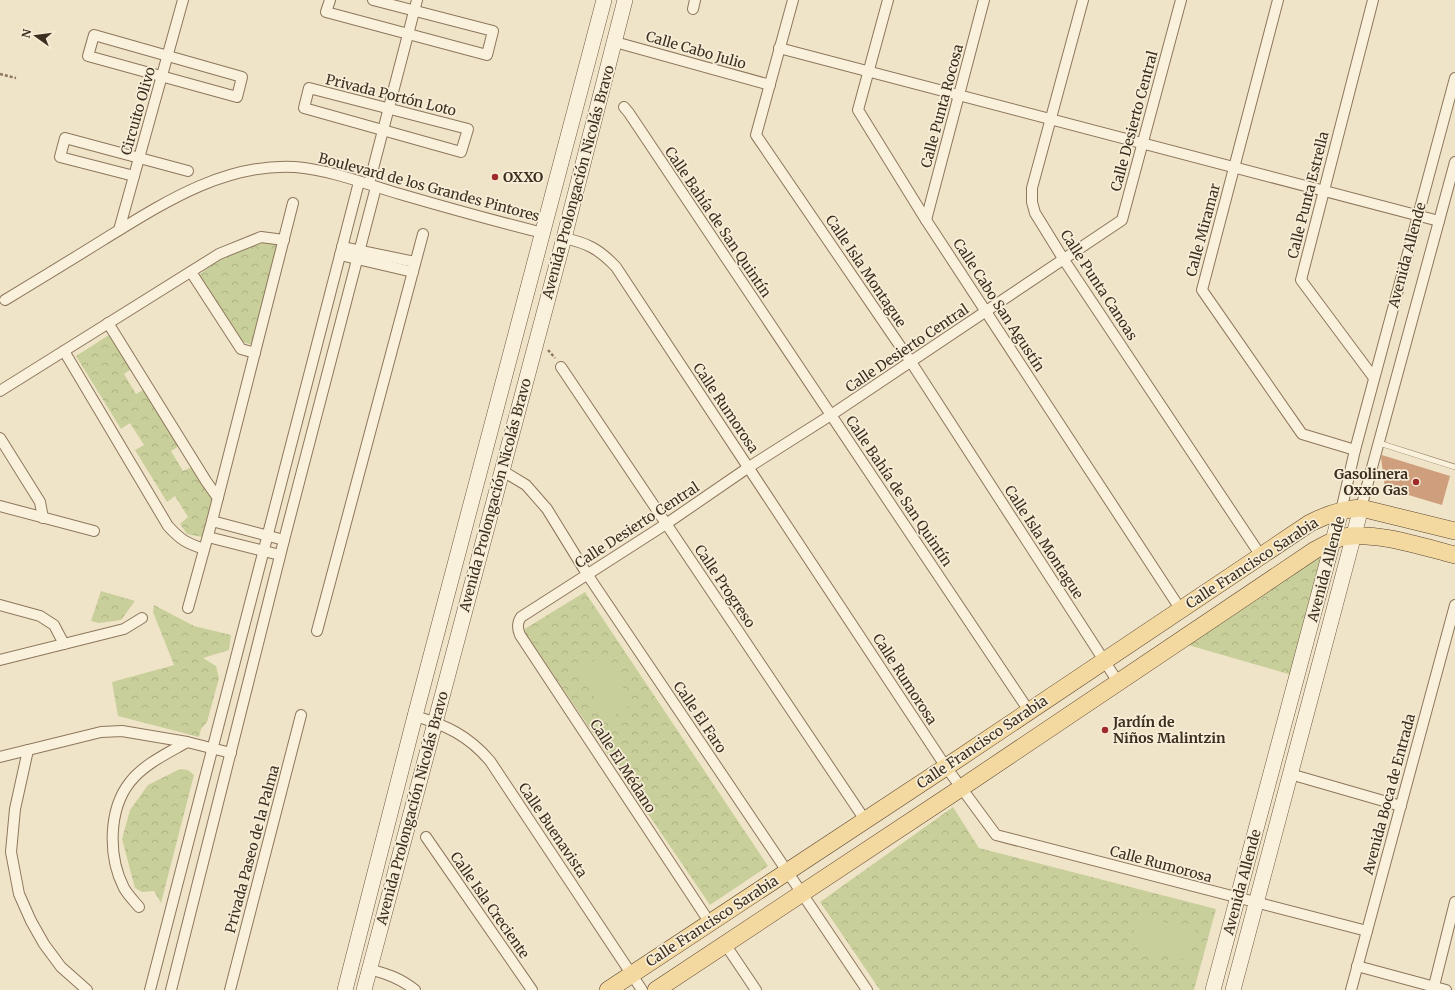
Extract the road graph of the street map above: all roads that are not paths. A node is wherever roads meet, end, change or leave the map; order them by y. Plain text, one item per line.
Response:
1 (183, 0) edge
2 (330, 0) edge
3 (373, 0) edge
4 (417, 0) edge
5 (604, 0) edge
6 (625, 0) edge
7 (793, 0) edge
8 (888, 0) edge
9 (984, 0) edge
10 (1083, 0) edge
11 (1181, 0) edge
12 (1278, 0) edge
13 (1373, 0) edge
14 (414, 11) junction
15 (408, 34) junction
16 (615, 42) junction
17 (780, 48) junction
18 (168, 56) junction
19 (869, 72) junction
20 (162, 76) junction
21 (1455, 78) edge
22 (770, 85) junction
23 (960, 96) junction
24 (624, 107) dead end
25 (388, 109) junction
26 (1051, 119) junction
27 (383, 131) junction
28 (1143, 143) junction
29 (139, 158) junction
30 (1455, 162) edge
31 (1234, 167) junction
32 (188, 171) dead end
33 (134, 176) junction
34 (368, 184) junction
35 (1324, 191) junction
36 (293, 204) dead end
37 (1418, 215) junction
38 (926, 220) junction
39 (1439, 221) junction
40 (119, 230) junction
41 (543, 233) junction
42 (423, 234) dead end
43 (564, 238) junction
44 (284, 240) junction
45 (341, 251) junction
46 (359, 255) junction
47 (1064, 260) junction
48 (414, 267) junction
49 (191, 272) junction
50 (6, 300) dead end
51 (987, 311) junction
52 (108, 324) junction
53 (64, 351) junction
54 (255, 353) junction
55 (911, 362) junction
56 (561, 367) dead end
57 (1374, 378) junction
58 (0, 391) edge
59 (831, 415) junction
60 (0, 438) edge
61 (1379, 443) junction
62 (1355, 450) junction
63 (749, 467) junction
64 (1455, 467) edge
65 (501, 470) junction
66 (218, 498) junction
67 (0, 506) edge
68 (1361, 508) junction
69 (1341, 511) junction
70 (43, 518) junction
71 (212, 521) junction
72 (666, 524) junction
73 (94, 531) dead end
74 (1455, 531) edge
75 (268, 536) junction
76 (1354, 536) junction
77 (208, 537) junction
78 (284, 540) junction
79 (1333, 542) junction
80 (204, 549) junction
81 (264, 551) junction
82 (280, 555) junction
83 (1455, 555) edge
84 (1261, 556) junction
85 (587, 574) junction
86 (0, 605) edge
87 (1455, 605) edge
88 (188, 608) dead end
89 (1181, 610) junction
90 (142, 618) dead end
91 (518, 622) joint
92 (317, 631) dead end
93 (64, 644) junction
94 (0, 660) edge
95 (1104, 660) junction
96 (1118, 682) junction
97 (1029, 711) junction
98 (301, 715) dead end
99 (415, 716) junction
100 (435, 722) junction
101 (187, 742) junction
102 (212, 748) junction
103 (28, 750) junction
104 (231, 754) junction
105 (0, 757) edge
106 (946, 766) junction
107 (1290, 774) junction
108 (961, 788) junction
109 (1401, 806) junction
110 (865, 820) junction
111 (426, 837) dead end
112 (787, 872) junction
113 (801, 894) junction
114 (1238, 898) junction
115 (1455, 902) edge
116 (1256, 903) junction
117 (139, 907) dead end
118 (710, 923) junction
119 (1367, 931) junction
120 (725, 944) junction
121 (1357, 966) junction
122 (369, 969) junction
123 (632, 974) junction
124 (1433, 988) edge
125 (87, 990) edge
126 (150, 990) edge
127 (171, 990) edge
128 (230, 990) edge
129 (345, 990) edge
130 (364, 990) edge
131 (415, 990) edge
132 (532, 990) edge
133 (608, 990) edge
134 (642, 990) edge
135 (656, 990) edge
136 (756, 990) edge
137 (867, 990) edge
138 (1213, 990) edge
139 (1233, 990) edge
140 (1351, 990) edge
141 (1446, 990) edge

1 - 18 street, Circuito Olivo
2 - 15 street
3 - 14 street
4 - 14 street
5 - 41 main road, Avenida Prolongación Nicolás Bravo
6 - 16 main road, Avenida Prolongación Nicolás Bravo
7 - 17 street, Calle Isla Montague
8 - 19 street, Calle Cabo San Agustín
9 - 23 street, Calle Punta Rocosa
10 - 26 street, Calle Punta Canoas
11 - 28 street, Calle Desierto Central
12 - 31 street, Calle Miramar
13 - 35 street, Calle Punta Estrella
14 - 15 street
14 - 15 street
15 - 25 street
16 - 22 street, Calle Cabo Julio
16 - 43 main road, Avenida Prolongación Nicolás Bravo
17 - 19 street
17 - 22 street, Calle Isla Montague
18 - 20 street, Circuito Olivo
18 - 20 street
18 - 20 street
19 - 23 street
19 - 38 street, Calle Cabo San Agustín
20 - 29 street, Circuito Olivo
21 - 37 street, Avenida Allende
22 - 55 street, Calle Isla Montague
23 - 26 street
23 - 38 street, Calle Punta Rocosa
24 - 59 street, Calle Bahía de San Quintín
25 - 27 street
25 - 27 street, Privada Portón Loto
25 - 27 street, Privada Portón Loto
26 - 28 street
26 - 47 street, Calle Punta Canoas
27 - 34 street
28 - 31 street
28 - 47 street, Calle Desierto Central
29 - 32 street
29 - 33 street, Circuito Olivo
29 - 33 street
30 - 39 street, Avenida Allende
31 - 35 street
31 - 62 street, Calle Miramar
33 - 40 street, Circuito Olivo
34 - 40 street, Boulevard de los Grandes Pintores
34 - 41 street, Boulevard de los Grandes Pintores
34 - 45 street
34 - 46 street
35 - 37 street
35 - 57 street, Calle Punta Estrella
36 - 44 street
37 - 39 street
37 - 57 street, Avenida Allende
38 - 51 street, Calle Cabo San Agustín
39 - 61 street, Avenida Allende
40 - 50 street, Boulevard de los Grandes Pintores
41 - 43 main road
41 - 99 main road, Avenida Prolongación Nicolás Bravo
42 - 48 street
43 - 63 street, Calle Rumorosa
43 - 65 main road, Avenida Prolongación Nicolás Bravo
44 - 49 street
44 - 54 street
45 - 46 street
45 - 75 street
46 - 48 street
46 - 78 street
47 - 51 street, Calle Desierto Central
47 - 84 street, Calle Punta Canoas
48 - 92 street
49 - 52 street
49 - 54 street
51 - 55 street, Calle Desierto Central
51 - 89 street, Calle Cabo San Agustín
52 - 53 street
52 - 66 street
53 - 58 street
53 - 80 street
54 - 66 street
55 - 59 street, Calle Desierto Central
55 - 95 street, Calle Isla Montague
56 - 72 street, Calle Progreso
57 - 62 street, Avenida Allende
59 - 63 street, Calle Desierto Central
59 - 97 street, Calle Bahía de San Quintín
60 - 70 street
61 - 64 lane
61 - 68 street, Avenida Allende
62 - 69 street, Avenida Allende
63 - 72 street, Calle Desierto Central
63 - 106 street, Calle Rumorosa
65 - 85 street, Calle El Faro
65 - 100 main road, Avenida Prolongación Nicolás Bravo
66 - 71 street
67 - 70 street
68 - 69 main road, Calle Francisco Sarabia
68 - 74 main road
68 - 76 main road, Avenida Allende
69 - 79 main road, Avenida Allende
69 - 84 main road, Calle Francisco Sarabia
70 - 73 street
71 - 75 street
71 - 77 street
72 - 85 street, Calle Desierto Central
72 - 110 street, Calle Progreso
75 - 78 street
75 - 81 street
76 - 79 main road, Calle Francisco Sarabia
76 - 83 main road, Calle Francisco Sarabia
76 - 107 main road, Avenida Allende
77 - 80 street
77 - 81 street
78 - 82 street
79 - 96 main road, Calle Francisco Sarabia
79 - 114 main road, Avenida Allende
80 - 88 street
81 - 82 street
81 - 102 street
82 - 104 street
84 - 89 main road, Calle Francisco Sarabia
85 - 91 street, Calle Desierto Central
85 - 112 street, Calle El Faro
86 - 93 street
87 - 109 street, Avenida Boca de Entrada
89 - 95 main road, Calle Francisco Sarabia
90 - 93 street
91 - 118 street, Calle El Médano
93 - 94 street
95 - 96 street, Calle Isla Montague
95 - 97 main road, Calle Francisco Sarabia
96 - 108 main road, Calle Francisco Sarabia
97 - 106 main road, Calle Francisco Sarabia
98 - 128 street, Privada Paseo de la Palma
99 - 100 street, Calle Buenavista
99 - 129 main road, Avenida Prolongación Nicolás Bravo
100 - 122 main road, Avenida Prolongación Nicolás Bravo
100 - 123 street, Calle Buenavista
101 - 102 street
101 - 103 street
101 - 117 street
102 - 104 street
102 - 126 street
103 - 105 street
103 - 125 street
104 - 127 street
106 - 108 street, Calle Rumorosa
106 - 110 main road, Calle Francisco Sarabia
107 - 109 street
107 - 116 main road, Avenida Allende
108 - 113 main road, Calle Francisco Sarabia
108 - 114 street, Calle Rumorosa
109 - 119 street, Avenida Boca de Entrada
110 - 112 main road, Calle Francisco Sarabia
111 - 132 street, Calle Isla Creciente
112 - 113 street, Calle El Faro
112 - 118 main road, Calle Francisco Sarabia
113 - 120 main road, Calle Francisco Sarabia
113 - 137 street, Calle El Faro
114 - 116 street, Calle Rumorosa
114 - 138 main road, Avenida Allende
115 - 124 street
116 - 119 street, Calle Rumorosa
116 - 139 main road, Avenida Allende
118 - 123 main road, Calle Francisco Sarabia
119 - 121 street, Avenida Boca de Entrada
120 - 135 main road, Calle Francisco Sarabia
120 - 136 street
121 - 124 street
121 - 140 street, Avenida Boca de Entrada
122 - 130 main road, Avenida Prolongación Nicolás Bravo
122 - 131 street
123 - 133 main road, Calle Francisco Sarabia
123 - 134 street, Calle Buenavista
124 - 141 street

